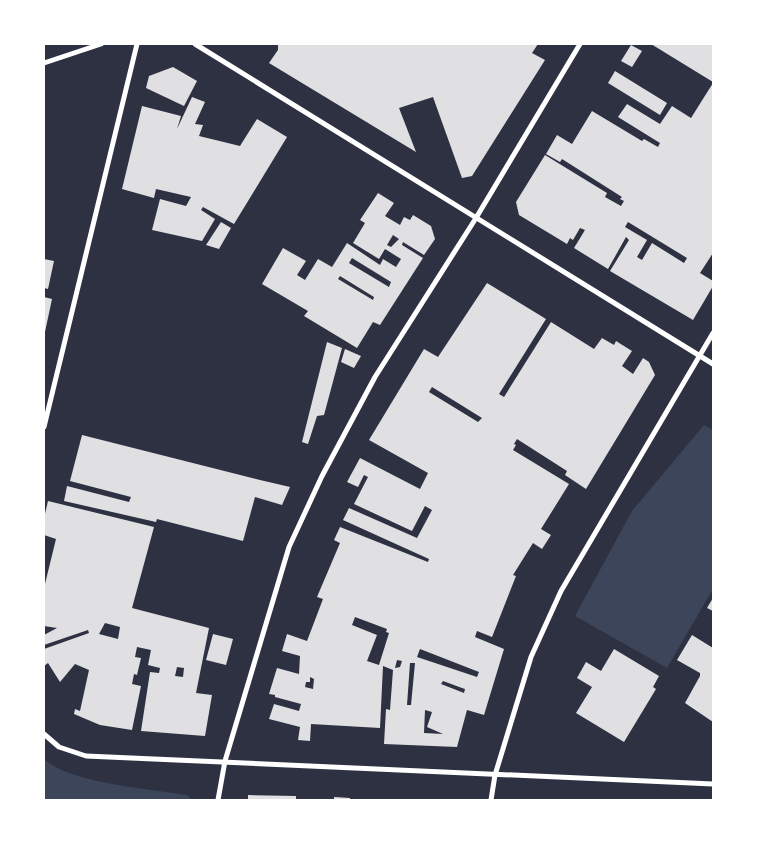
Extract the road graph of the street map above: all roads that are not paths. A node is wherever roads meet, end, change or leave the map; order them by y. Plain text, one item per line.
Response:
1 (101, 44) edge
2 (137, 44) edge
3 (195, 44) edge
4 (580, 44) edge
5 (44, 63) edge
6 (476, 218) junction
7 (713, 332) edge
8 (699, 356) junction
9 (713, 364) edge
10 (44, 427) edge
11 (44, 734) edge
12 (225, 760) junction
13 (495, 775) junction
14 (713, 784) edge
15 (218, 800) edge
16 (491, 800) edge

1 - 5 street
2 - 10 street
3 - 6 street
4 - 6 street
6 - 8 street
6 - 12 street
7 - 8 street
8 - 9 street
8 - 13 street
11 - 12 street
12 - 13 street
12 - 15 street
13 - 14 street
13 - 16 street

